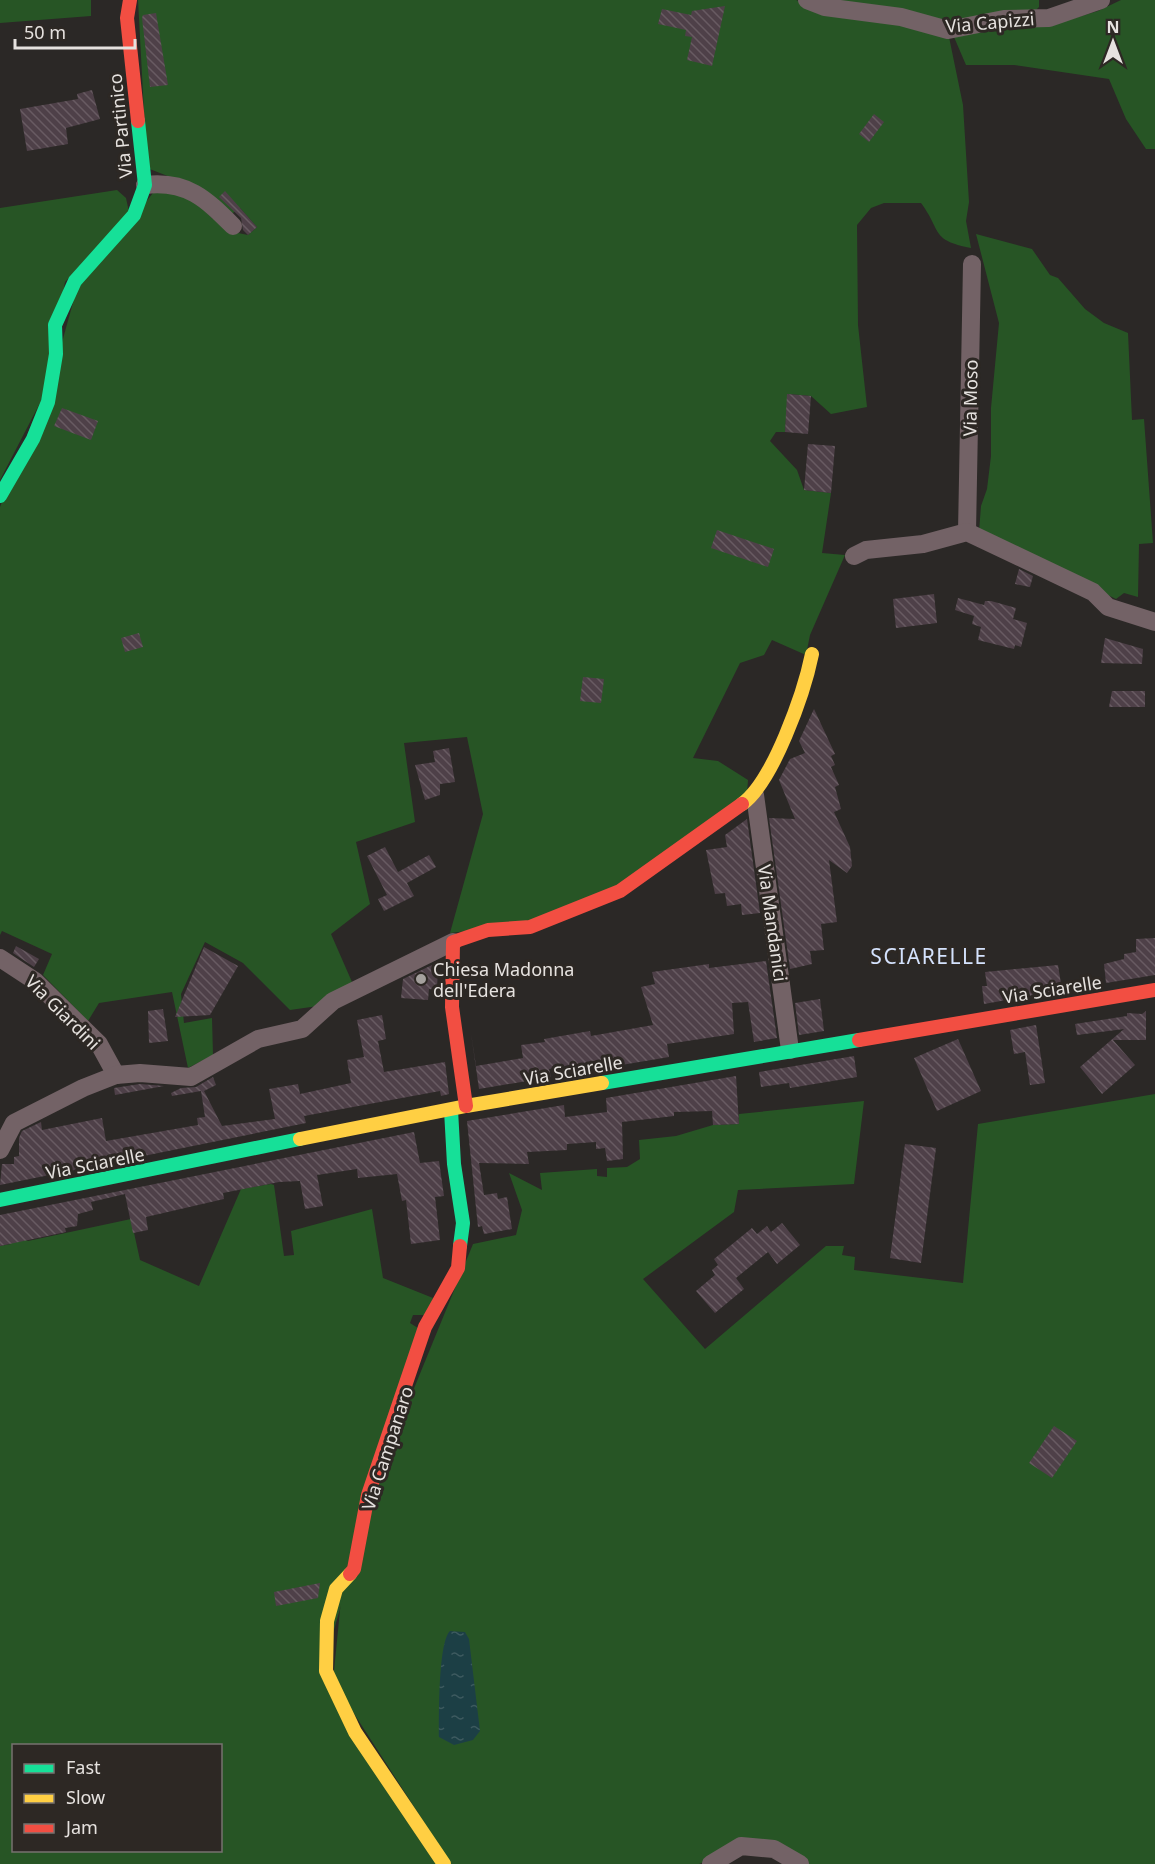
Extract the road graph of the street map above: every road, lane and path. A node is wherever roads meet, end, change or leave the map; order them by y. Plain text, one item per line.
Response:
1 (130, 0) edge
2 (807, 0) edge
3 (1101, 0) edge
4 (145, 185) junction
5 (233, 226) dead end
6 (972, 264) dead end
7 (0, 496) edge
8 (967, 532) junction
9 (854, 556) dead end
10 (1155, 622) edge
11 (812, 654) dead end
12 (754, 795) junction
13 (453, 942) junction
14 (0, 958) edge
15 (1155, 990) edge
16 (790, 1050) junction
17 (116, 1075) junction
18 (466, 1106) junction
19 (451, 1110) junction
20 (0, 1150) edge
21 (0, 1200) edge
22 (444, 1864) edge
23 (711, 1864) edge
24 (800, 1864) edge

1 - 4 street, Via Partinico
2 - 3 street, Via Capizzi
4 - 5 street
4 - 7 street, Via Partinico
6 - 8 street, Via Moso
8 - 9 street
8 - 10 street
11 - 12 street
12 - 13 street
12 - 16 street, Via Mandanici
13 - 17 street
13 - 18 street
14 - 17 street, Via Giardini
15 - 16 street, Via Sciarelle
16 - 18 street, Via Sciarelle
17 - 20 street
18 - 19 street, Via Sciarelle
19 - 21 street, Via Sciarelle
19 - 22 street, Via Campanaro
23 - 24 street

